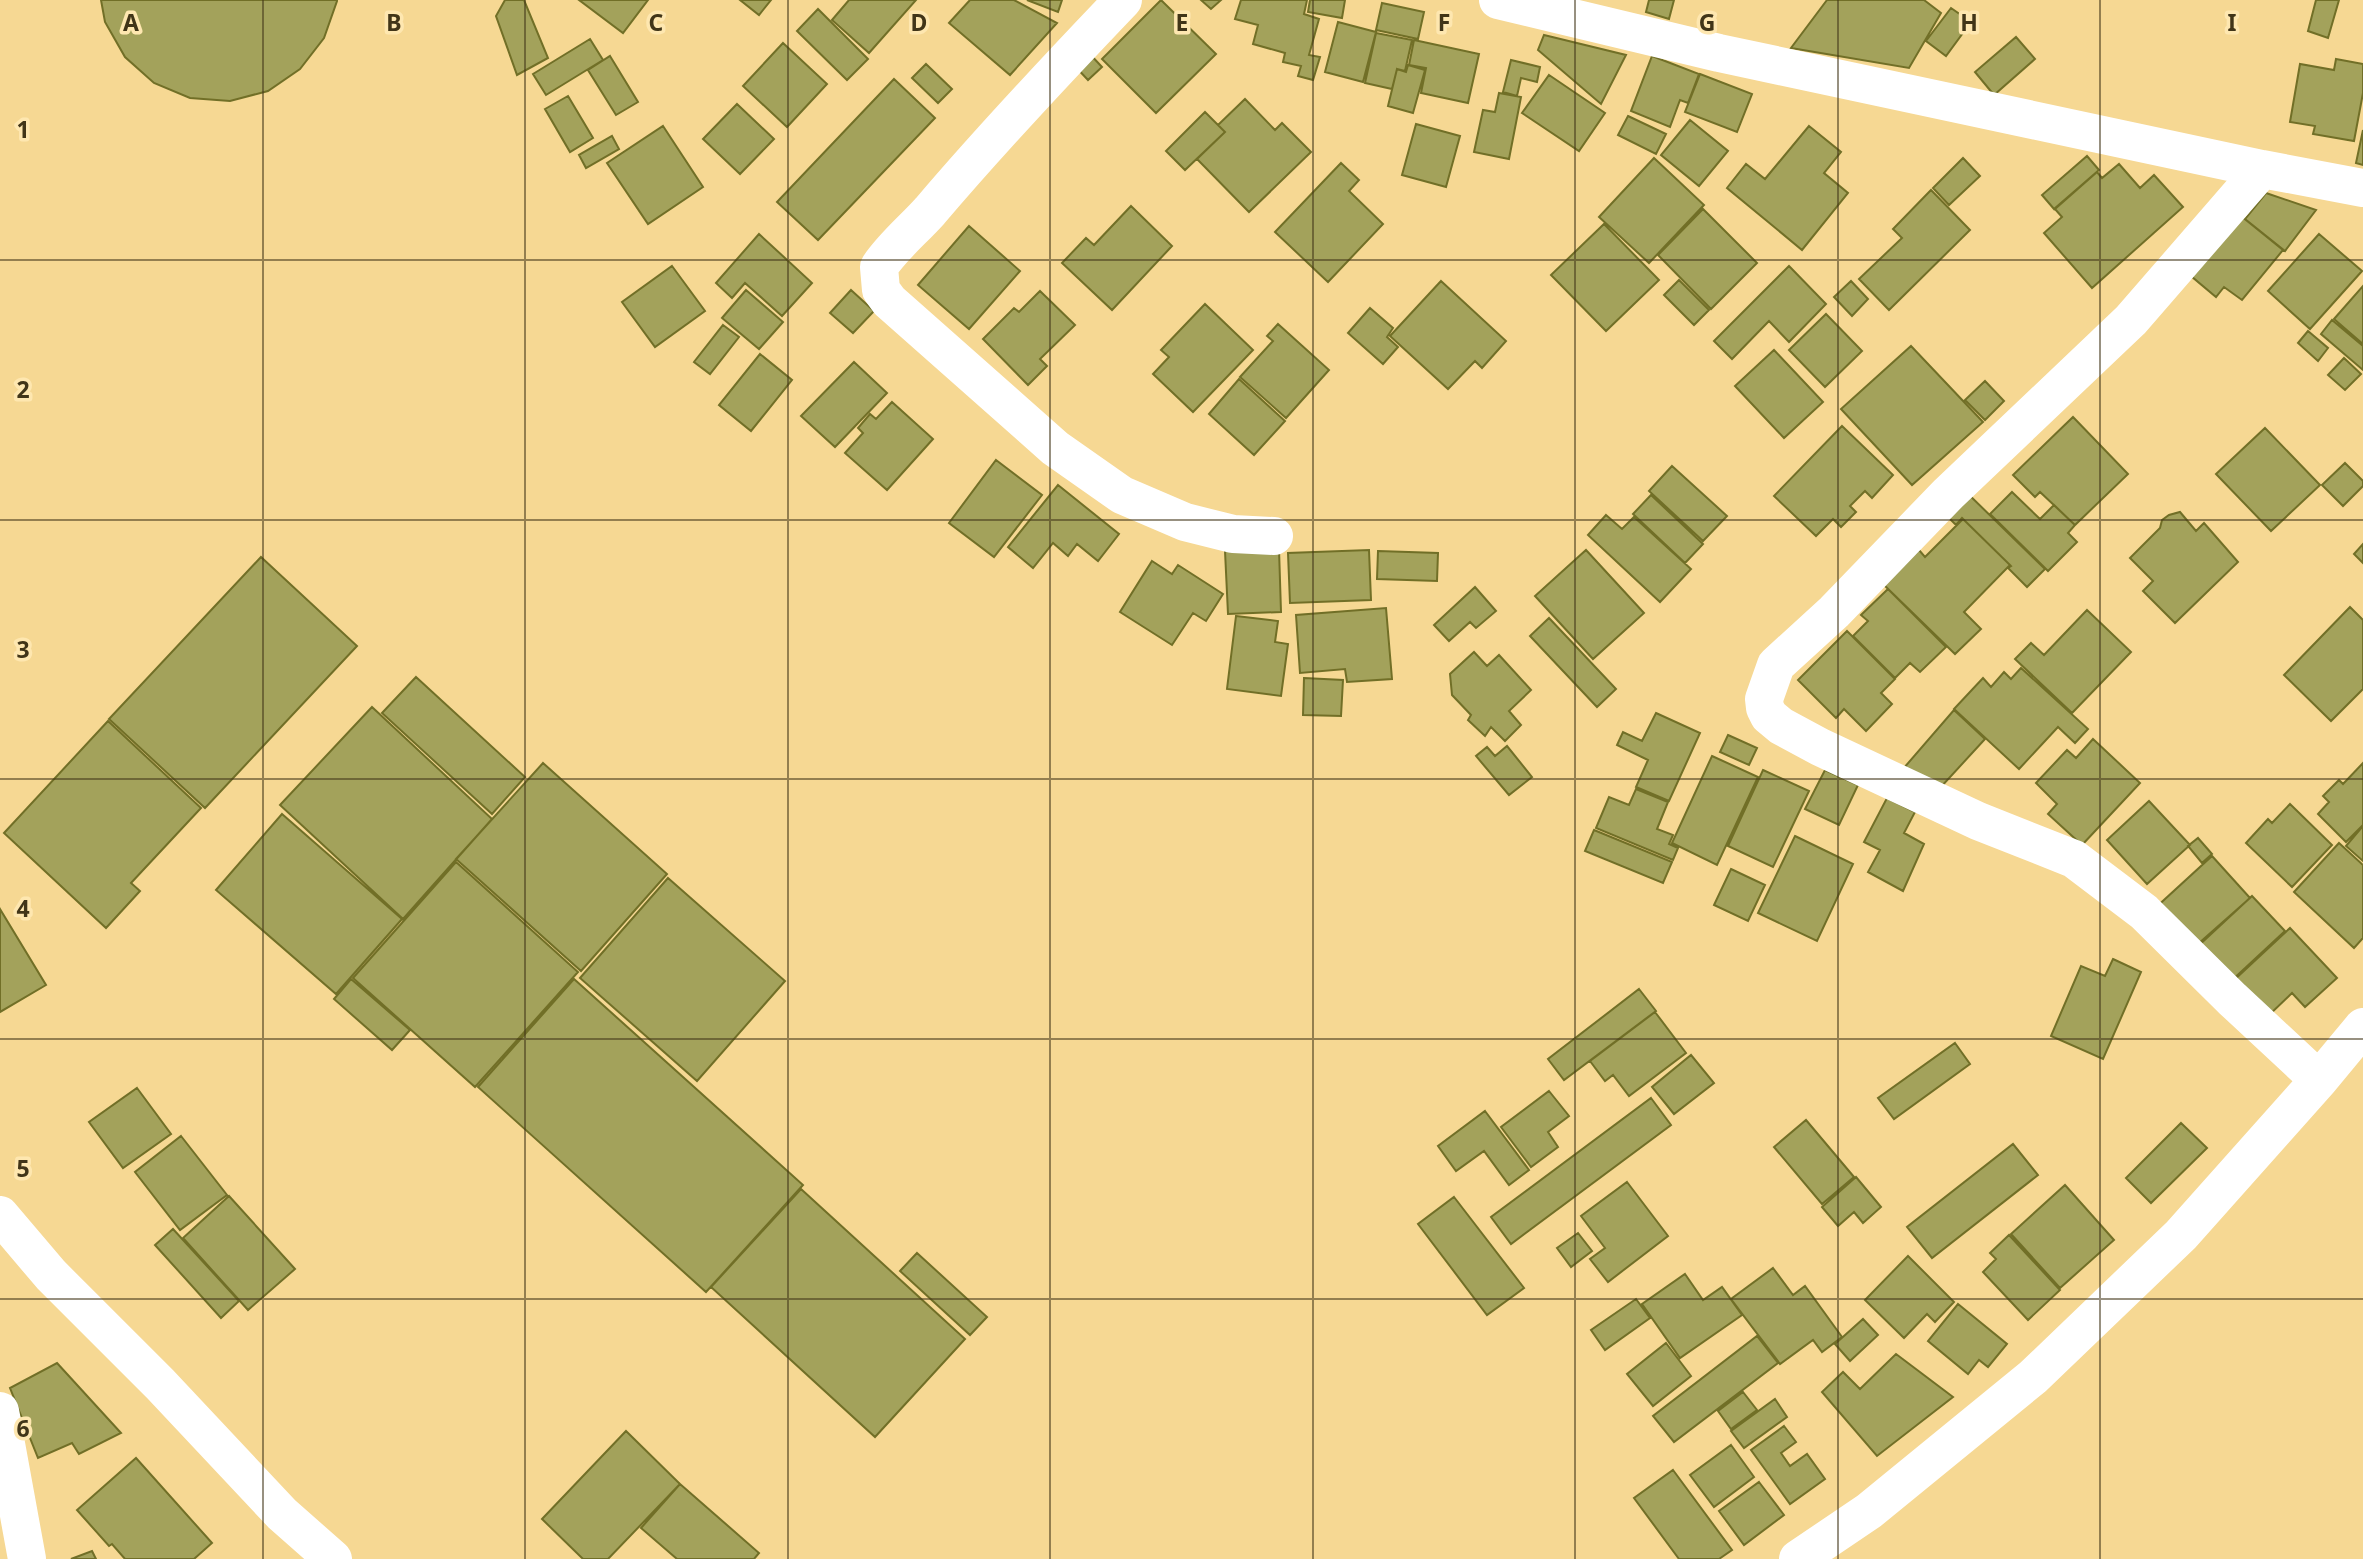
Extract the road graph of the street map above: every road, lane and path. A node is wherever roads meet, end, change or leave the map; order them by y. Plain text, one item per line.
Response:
1 (1123, 0) edge
2 (1499, 0) edge
3 (2262, 169) junction
4 (2363, 188) edge
5 (1274, 536) dead end
6 (2363, 1027) edge
7 (2319, 1080) junction
8 (0, 1215) edge
9 (0, 1411) edge
10 (27, 1559) edge
11 (333, 1559) edge
12 (1798, 1559) edge

1 - 5 street
2 - 3 street
3 - 4 street
3 - 7 street
6 - 7 street
7 - 12 street
8 - 11 street
9 - 10 street

